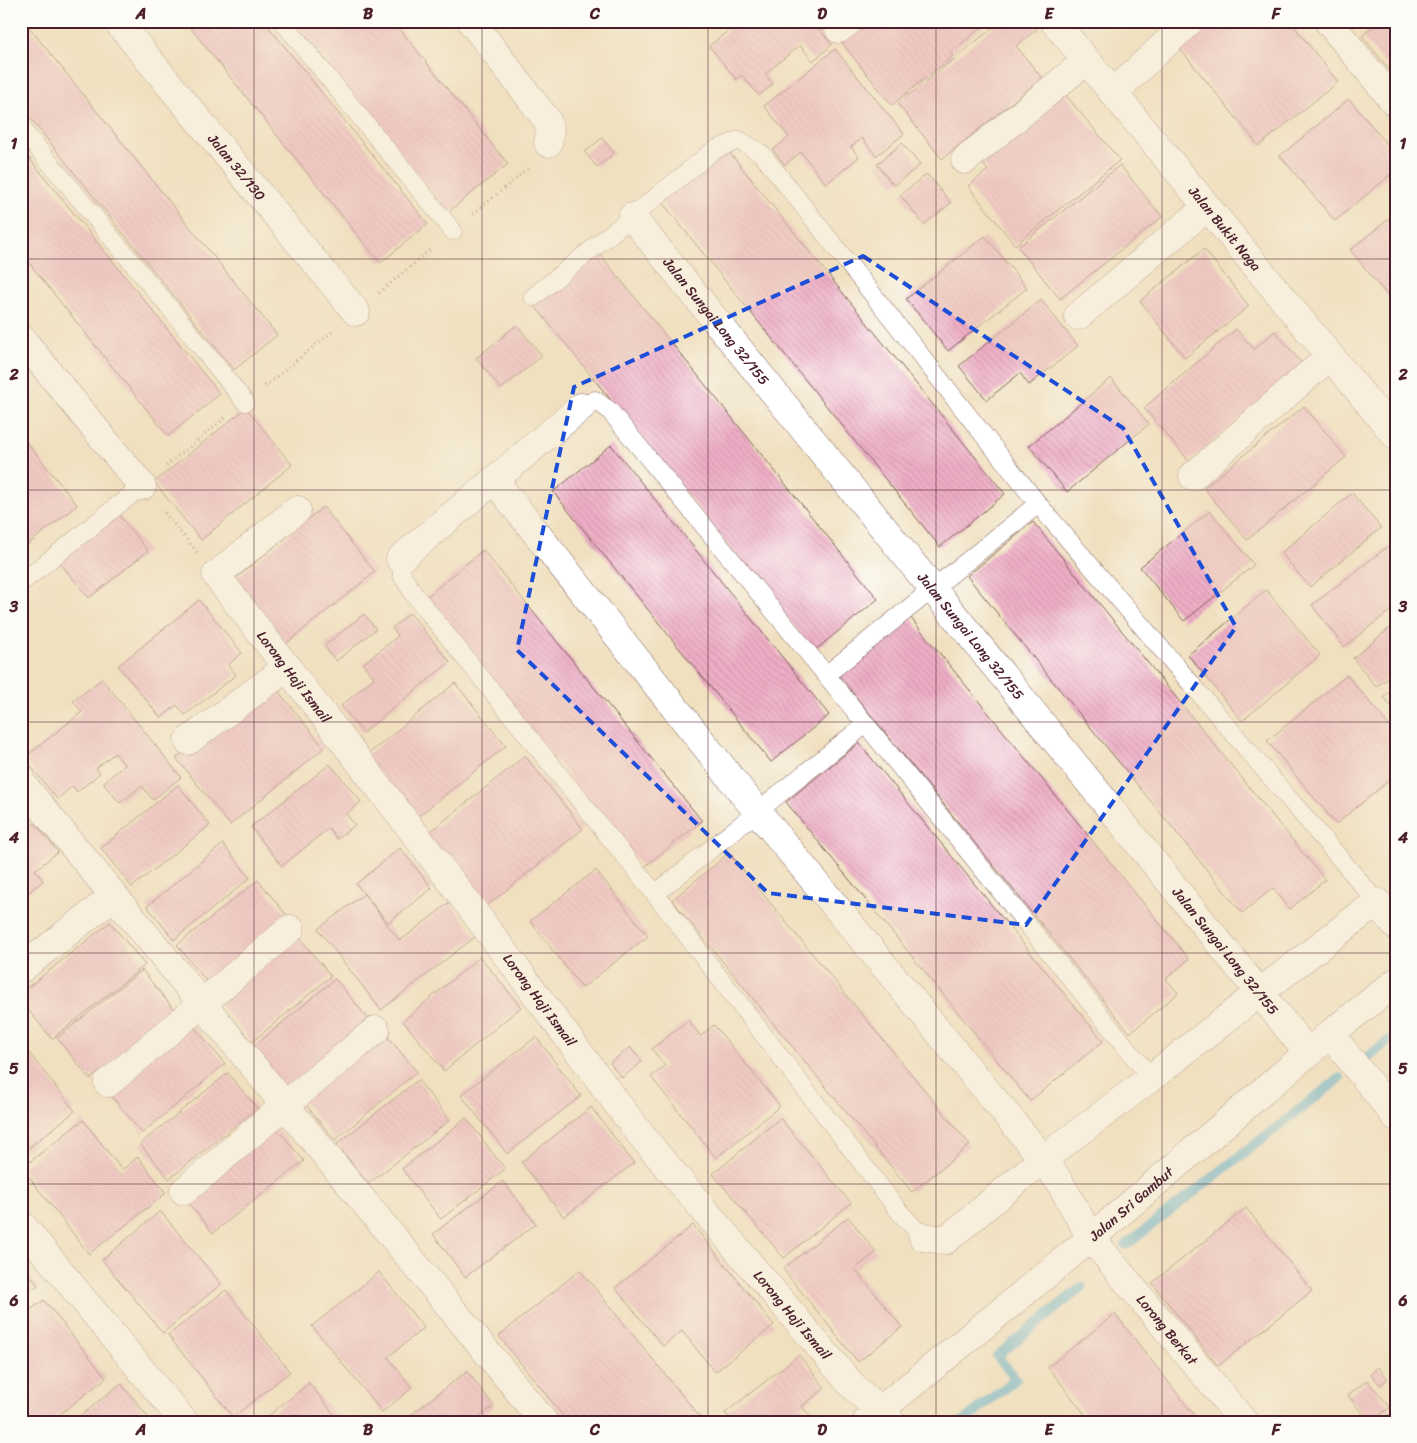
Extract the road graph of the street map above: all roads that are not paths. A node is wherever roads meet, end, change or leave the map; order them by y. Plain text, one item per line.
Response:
1 (117, 21) edge
2 (282, 21) edge
3 (471, 21) edge
4 (1054, 21) edge
5 (1190, 21) edge
6 (1328, 21) edge
7 (1086, 61) junction
8 (1113, 93) junction
9 (1396, 104) edge
10 (21, 128) edge
11 (548, 143) dead end
12 (965, 160) dead end
13 (1207, 207) junction
14 (632, 217) junction
15 (453, 231) dead end
16 (533, 297) dead end
17 (356, 312) dead end
18 (1078, 316) dead end
19 (21, 338) edge
20 (1330, 356) junction
21 (245, 402) dead end
22 (581, 407) joint
23 (1396, 436) edge
24 (1193, 476) dead end
25 (494, 480) junction
26 (142, 486) joint
27 (1038, 504) junction
28 (297, 510) dead end
29 (400, 559) joint
30 (24, 574) edge
31 (933, 589) junction
32 (288, 667) junction
33 (826, 675) junction
34 (866, 724) junction
35 (188, 741) dead end
36 (21, 782) edge
37 (757, 811) junction
38 (654, 894) junction
39 (114, 896) junction
40 (1377, 902) junction
41 (1396, 926) edge
42 (290, 929) dead end
43 (21, 969) edge
44 (1396, 982) edge
45 (1259, 992) junction
46 (202, 1003) junction
47 (376, 1030) dead end
48 (1330, 1034) junction
49 (1309, 1054) junction
50 (1151, 1078) junction
51 (108, 1083) dead end
52 (285, 1105) junction
53 (1396, 1117) edge
54 (1043, 1159) junction
55 (184, 1191) dead end
56 (21, 1224) edge
57 (923, 1237) joint
58 (1092, 1238) junction
59 (879, 1418) edge
60 (184, 1422) edge
61 (544, 1422) edge
62 (1244, 1422) edge

1 - 17 street, Jalan 32/130
2 - 15 lane
3 - 11 street
4 - 7 street, Jalan Bukit Naga
5 - 8 street
6 - 9 street
7 - 8 street, Jalan Bukit Naga
7 - 12 street
8 - 13 street, Jalan Bukit Naga
10 - 21 lane
13 - 18 street
13 - 20 street, Jalan Bukit Naga
14 - 16 lane
14 - 27 lane
14 - 31 street, Jalan Sungai Long 32/155
19 - 26 street
20 - 23 street, Jalan Bukit Naga
20 - 24 street
22 - 25 street
22 - 33 lane
25 - 29 street
25 - 37 street, Lorong Berkat
26 - 30 lane
27 - 31 lane
27 - 40 lane
28 - 32 street, Lorong Haji Ismail
29 - 38 lane
31 - 33 lane
31 - 45 street, Jalan Sungai Long 32/155
32 - 35 street
32 - 59 street, Lorong Haji Ismail
33 - 34 lane
34 - 37 lane
34 - 50 lane
36 - 39 street
37 - 38 lane
37 - 54 street, Lorong Berkat
38 - 57 lane
39 - 43 street
39 - 46 street
40 - 41 street
40 - 45 street
42 - 46 street
44 - 48 street, Jalan Sri Gambut
45 - 49 street, Jalan Sungai Long 32/155
45 - 50 street
46 - 51 street
46 - 52 street
47 - 52 street
48 - 49 street, Jalan Sri Gambut
48 - 53 street
49 - 58 street, Jalan Sri Gambut
50 - 54 street
52 - 55 street
52 - 61 street
54 - 57 street
54 - 58 street, Lorong Berkat
56 - 60 street
58 - 59 street, Jalan Sri Gambut
58 - 62 street, Lorong Berkat

